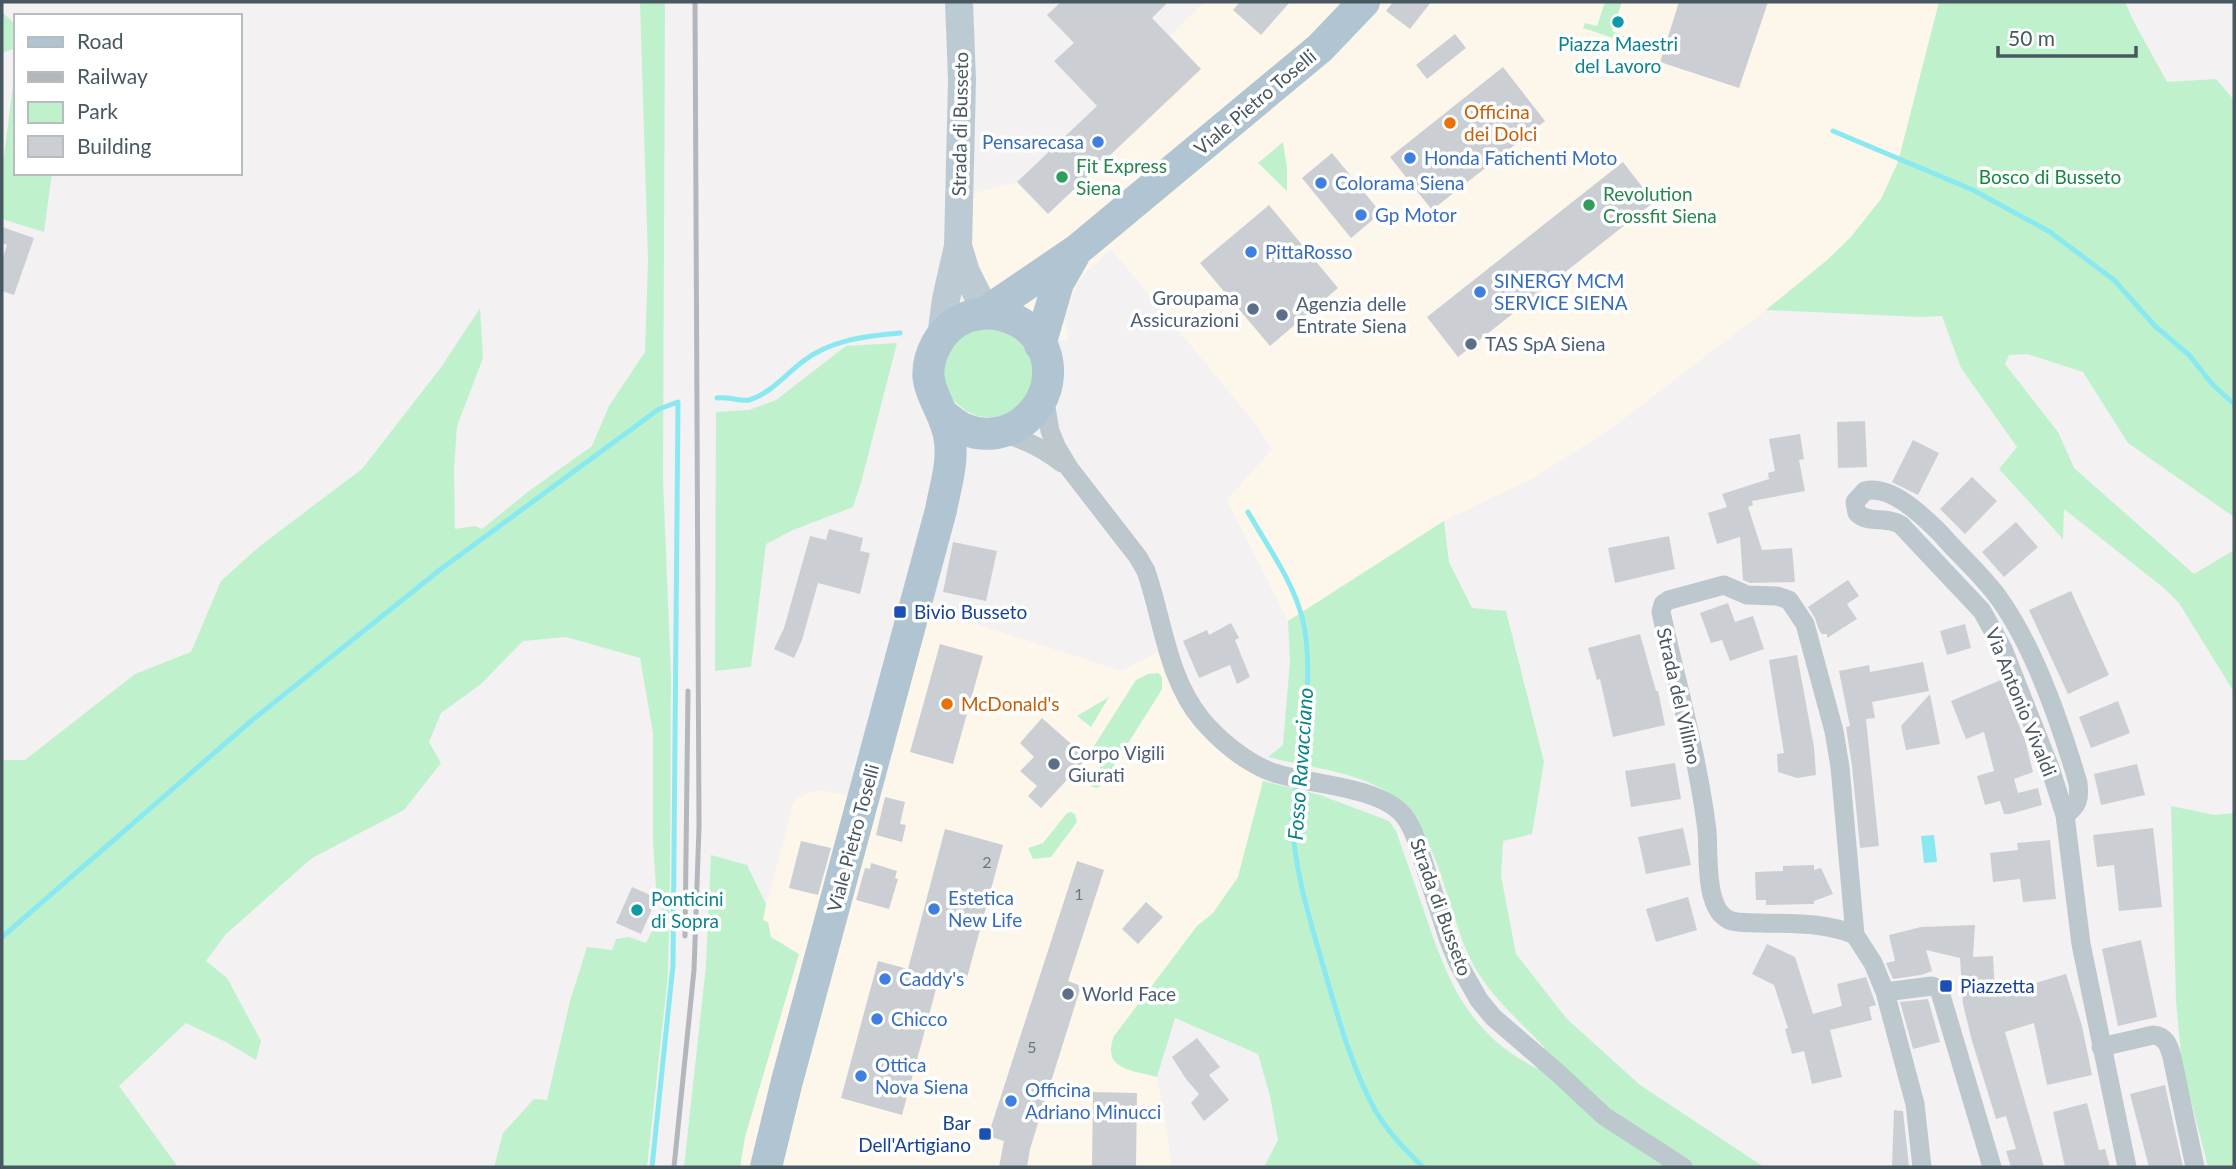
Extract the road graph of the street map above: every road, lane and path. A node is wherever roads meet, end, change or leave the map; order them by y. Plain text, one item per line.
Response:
1 (959, 2) edge
2 (1364, 2) edge
3 (958, 246) junction
4 (1077, 250) junction
5 (986, 312) junction
6 (940, 337) junction
7 (1040, 345) junction
8 (1044, 396) junction
9 (942, 414) junction
10 (996, 434) junction
11 (1069, 468) junction
12 (941, 510) junction
13 (2065, 815) junction
14 (1855, 935) junction
15 (1885, 992) junction
16 (2101, 1047) junction
17 (766, 1167) edge
18 (1683, 1167) edge
19 (1922, 1167) edge
20 (1992, 1167) edge
21 (2127, 1167) edge
22 (2195, 1167) edge

1 - 3 street, Strada di Busseto
2 - 4 main road, Viale Pietro Toselli
3 - 5 street, Strada di Busseto
3 - 6 street, Strada di Busseto
4 - 5 main road, Viale Pietro Toselli
4 - 7 main road, Viale Pietro Toselli
5 - 6 main road, Viale Pietro Toselli
5 - 7 main road
6 - 9 main road, Viale Pietro Toselli
7 - 8 main road, Viale Pietro Toselli
8 - 10 main road, Viale Pietro Toselli
8 - 11 street, Strada di Busseto
9 - 10 main road
9 - 12 main road, Viale Pietro Toselli
10 - 11 street, Strada di Busseto
10 - 12 main road, Viale Pietro Toselli
11 - 18 street, Strada di Busseto
12 - 17 main road, Viale Pietro Toselli
13 - 13 street, Via Antonio Vivaldi
13 - 16 street, Via Antonio Vivaldi
14 - 14 street, Strada del Villino
14 - 15 street, Strada del Villino
15 - 19 street, Strada del Villino
15 - 20 street
16 - 21 street, Via Antonio Vivaldi
16 - 22 street

